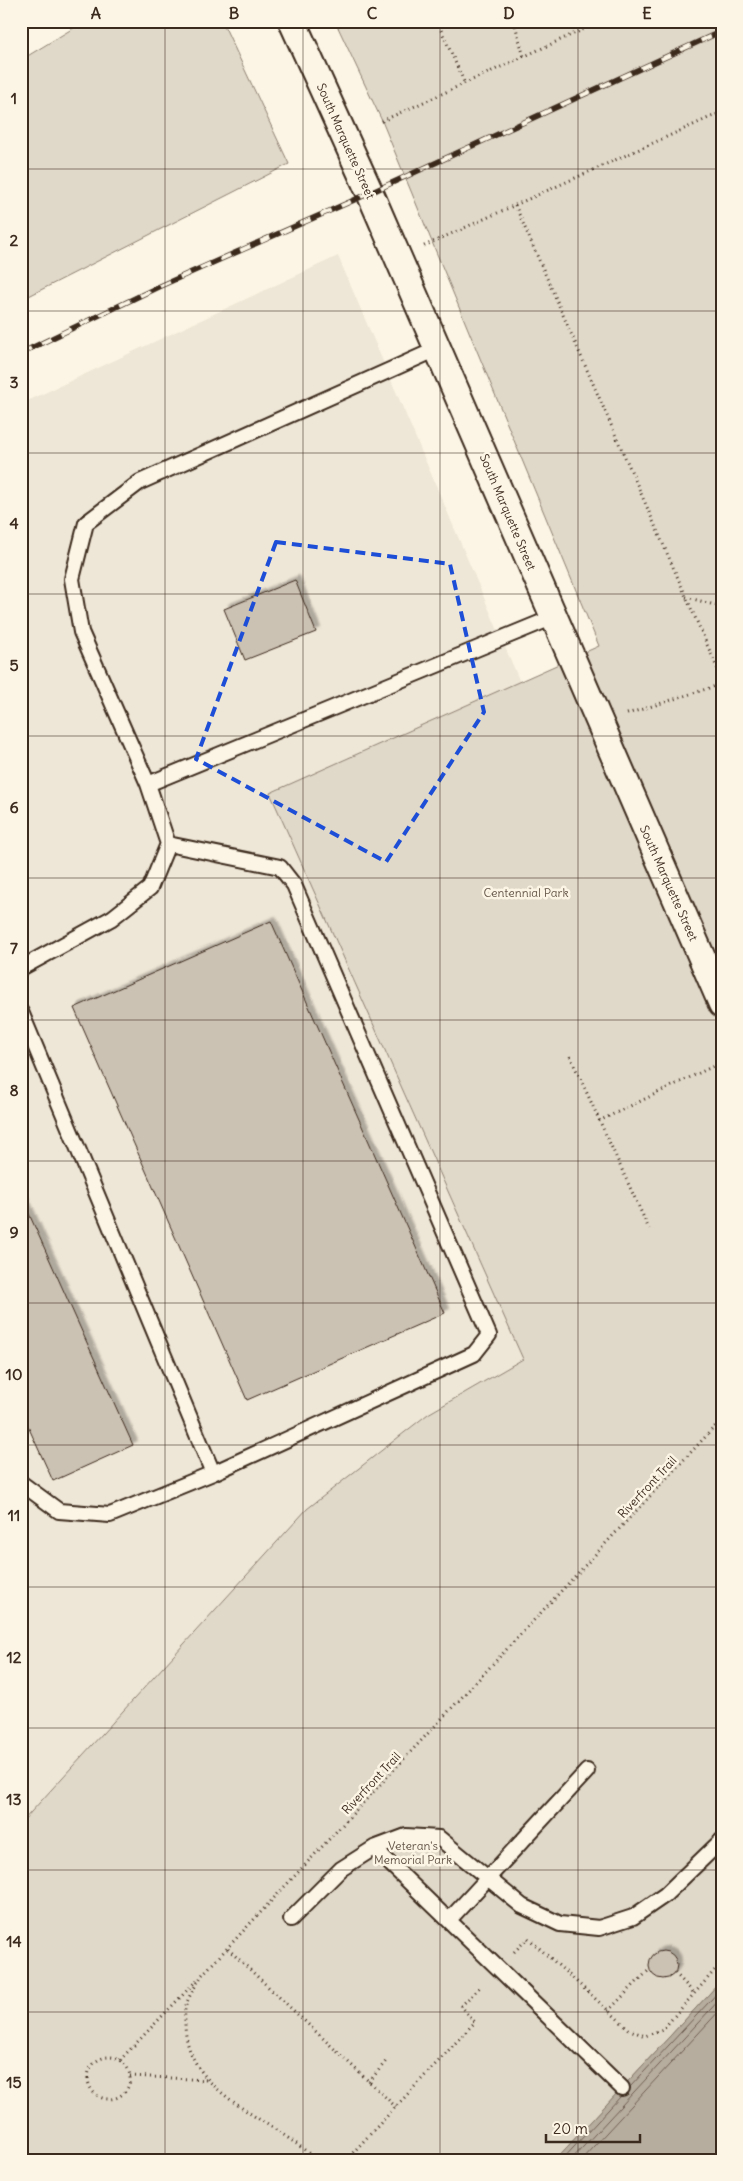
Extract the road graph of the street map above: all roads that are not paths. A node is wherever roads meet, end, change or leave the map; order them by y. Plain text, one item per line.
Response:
1 (292, 21) edge
2 (437, 349) junction
3 (554, 618) junction
4 (148, 784) junction
5 (168, 844) junction
6 (21, 968) edge
7 (722, 1004) edge
8 (21, 1012) edge
9 (214, 1473) junction
10 (21, 1483) edge
11 (587, 1771) dead end
12 (722, 1840) edge
13 (374, 1848) junction
14 (489, 1877) junction
15 (291, 1919) dead end
16 (449, 1920) junction
17 (622, 2088) dead end

1 - 2 street, South Marquette Street
2 - 3 street, South Marquette Street
2 - 4 lane
3 - 4 lane
3 - 7 street, South Marquette Street
4 - 5 lane
5 - 6 lane
5 - 9 lane
8 - 9 lane
9 - 10 lane
11 - 14 lane
12 - 14 lane
13 - 14 lane
13 - 15 lane
13 - 16 lane
14 - 16 lane
16 - 17 lane

